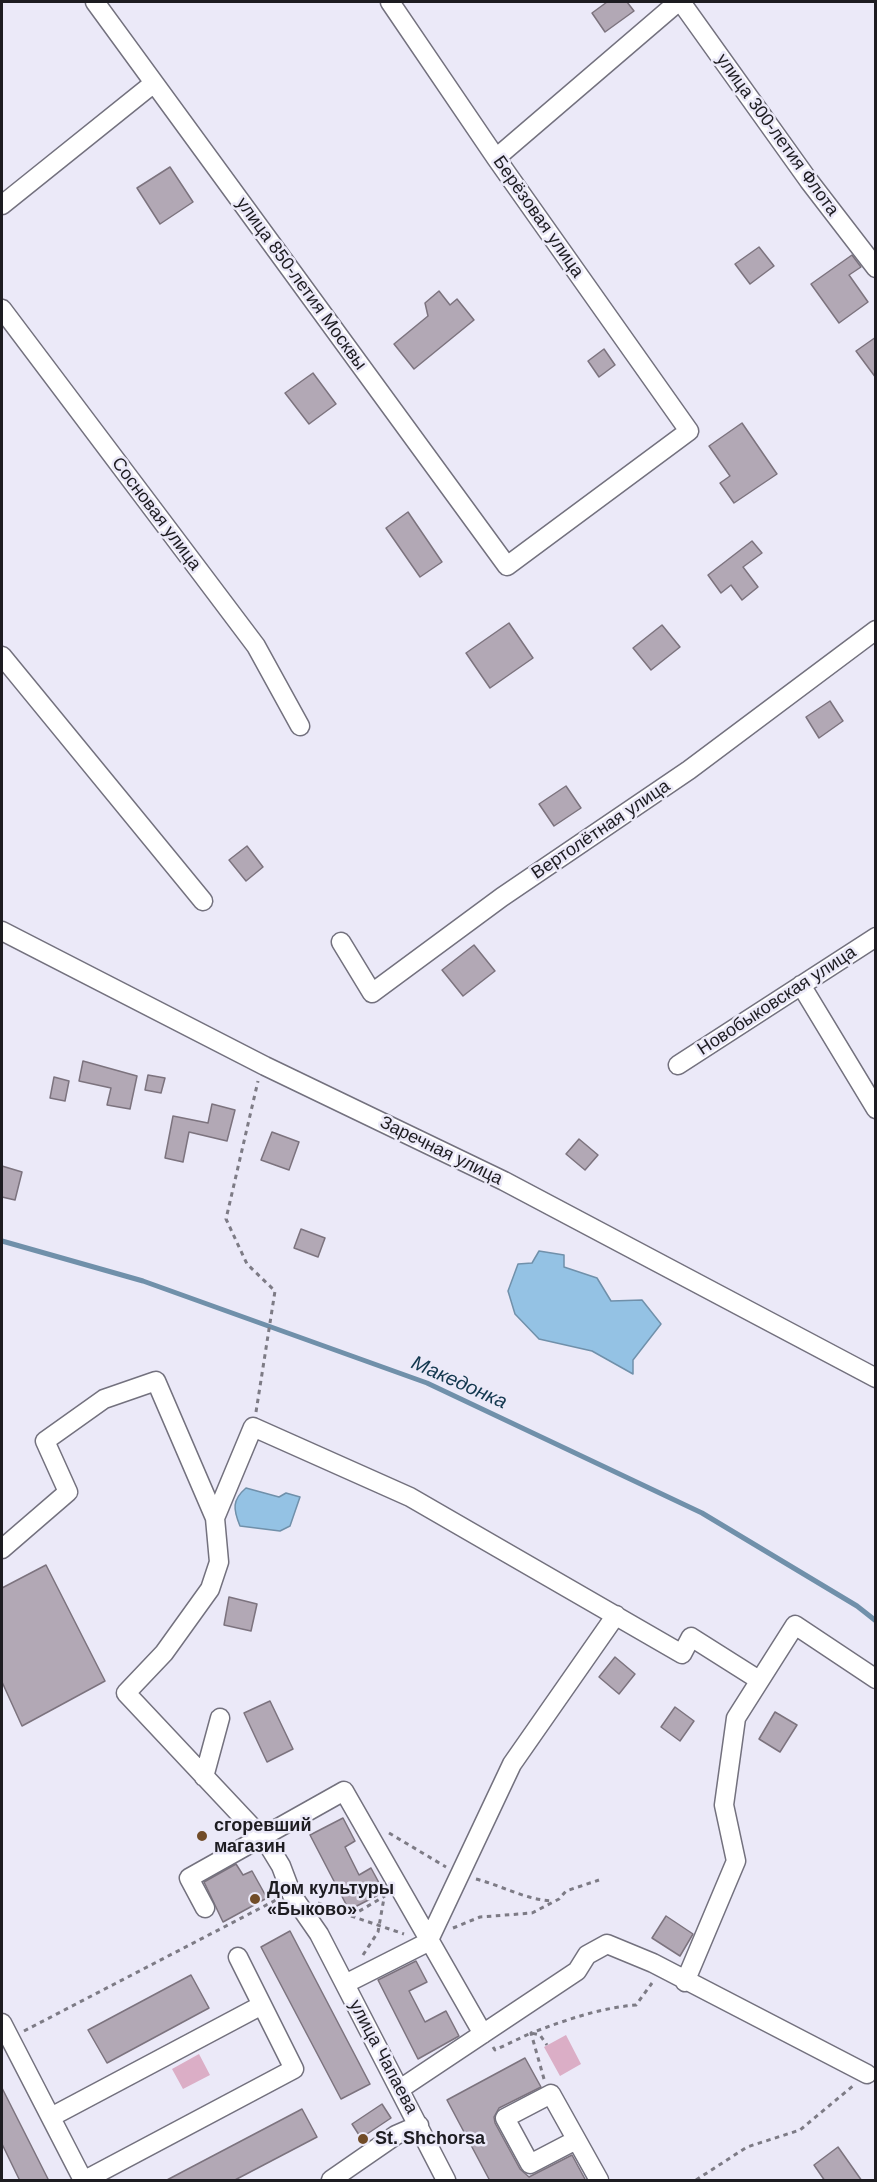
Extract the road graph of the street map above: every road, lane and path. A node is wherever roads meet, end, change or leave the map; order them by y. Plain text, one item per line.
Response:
1 (95, 2) edge
2 (390, 2) edge
3 (680, 2) edge
4 (154, 83) junction
5 (496, 158) junction
6 (2, 205) edge
7 (876, 268) edge
8 (2, 309) edge
9 (689, 430) joint
10 (876, 630) edge
11 (2, 656) edge
12 (300, 726) dead end
13 (203, 901) dead end
14 (2, 931) edge
15 (876, 937) edge
16 (341, 942) dead end
17 (801, 986) junction
18 (678, 1065) dead end
19 (265, 1066) junction
20 (876, 1109) edge
21 (876, 1378) edge
22 (253, 1427) junction
23 (215, 1518) junction
24 (2, 1549) edge
25 (616, 1616) junction
26 (876, 1679) edge
27 (759, 1680) junction
28 (220, 1718) dead end
29 (204, 1777) junction
30 (263, 1836) junction
31 (599, 1880) dead end
32 (291, 1892) junction
33 (391, 1892) junction
34 (205, 1908) dead end
35 (351, 1916) junction
36 (428, 1942) junction
37 (238, 1957) dead end
38 (362, 1957) dead end
39 (662, 1969) junction
40 (685, 1982) junction
41 (345, 1984) junction
42 (262, 2005) junction
43 (5, 2031) edge
44 (531, 2032) junction
45 (483, 2034) junction
46 (547, 2045) dead end
47 (867, 2074) joint
48 (400, 2089) junction
49 (549, 2096) junction
50 (51, 2117) junction
51 (418, 2125) junction
52 (576, 2140) junction
53 (84, 2181) edge
54 (331, 2181) edge
55 (446, 2181) edge
56 (599, 2181) edge
57 (696, 2181) edge

1 - 4 street, улица 850-летия Москвы
2 - 5 street, Берёзовая улица
3 - 5 street
3 - 7 street, улица 300-летия Флота
4 - 6 street
4 - 9 street, улица 850-летия Москвы
5 - 9 street, Берёзовая улица
8 - 12 street, Сосновая улица
10 - 16 street, Вертолётная улица
11 - 13 street
14 - 19 street, Заречная улица
15 - 17 street, Новобыковская улица
17 - 18 street, Новобыковская улица
17 - 20 street
19 - 21 street, Заречная улица
19 - 22 path
22 - 23 street
22 - 25 street
23 - 24 street
23 - 29 street, улица Чапаева
25 - 27 street
25 - 36 street
26 - 27 street
27 - 40 street
28 - 29 street
29 - 30 street, улица Чапаева
30 - 32 street, улица Чапаева
30 - 33 street
30 - 34 street
31 - 36 path
32 - 35 path
32 - 41 street, улица Чапаева
32 - 43 path
33 - 35 path
33 - 36 street
33 - 38 path
35 - 36 path
36 - 41 street
36 - 45 street
37 - 42 street
39 - 40 street
39 - 44 path
39 - 45 street
40 - 47 street
41 - 48 street, улица Чапаева
42 - 50 street
42 - 53 street
43 - 50 street
44 - 45 path
44 - 46 path
44 - 49 path
45 - 48 street
47 - 57 path
48 - 51 street, улица Чапаева
49 - 52 street
49 - 52 street
50 - 53 street
51 - 54 street
51 - 55 street, улица Чапаева
52 - 56 street

